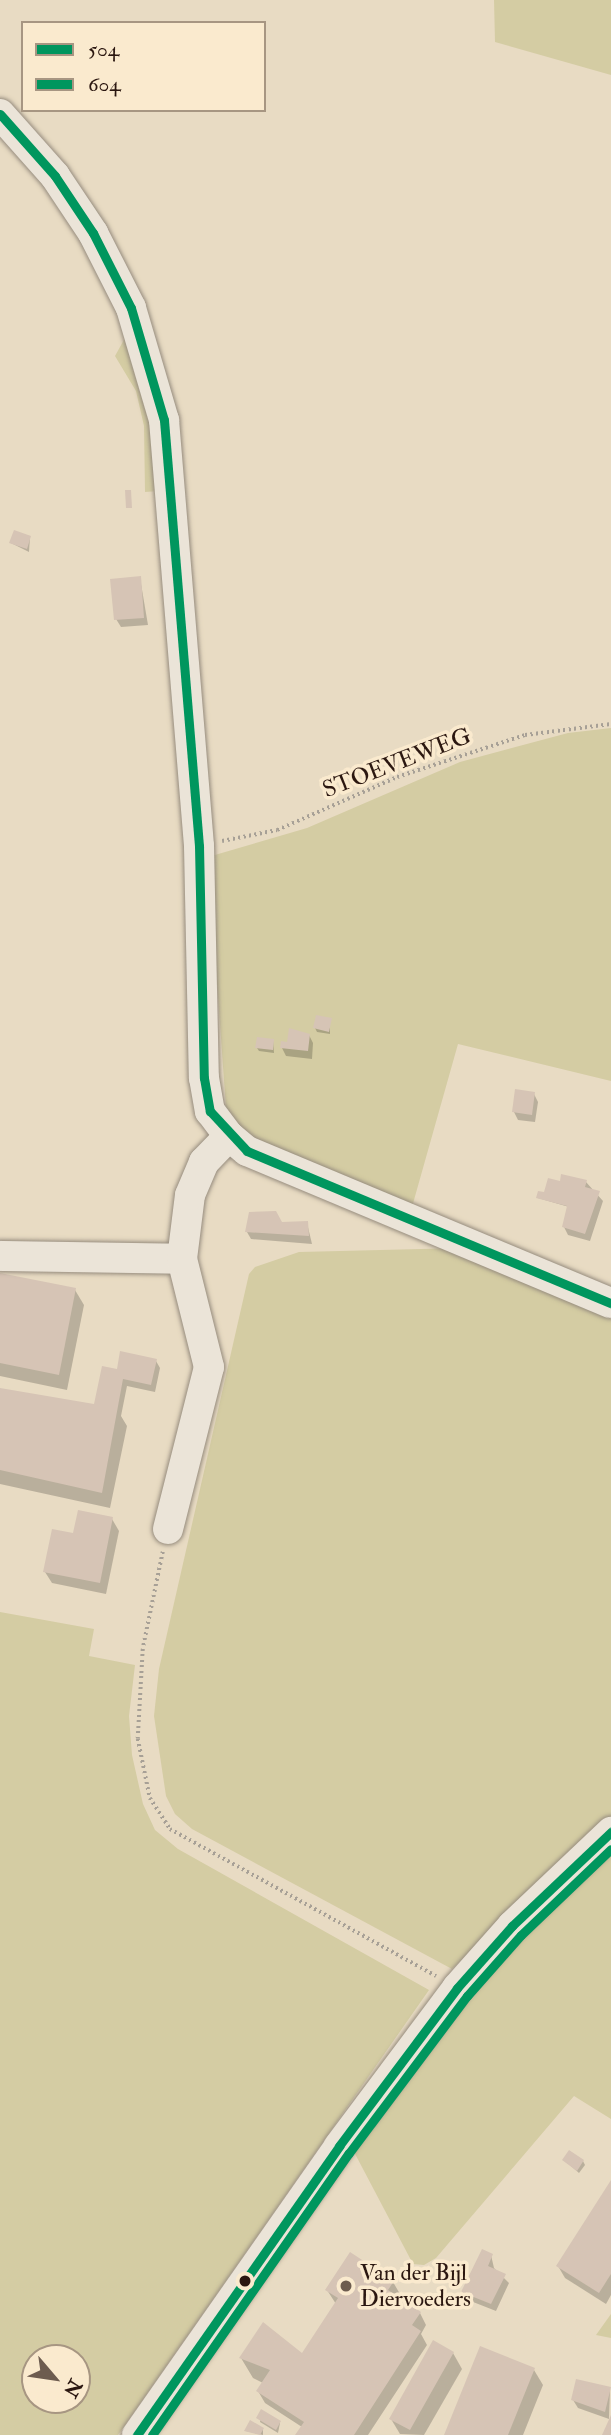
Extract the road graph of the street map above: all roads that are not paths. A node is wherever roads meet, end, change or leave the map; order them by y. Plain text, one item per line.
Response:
1 (0, 114) edge
2 (229, 1136) junction
3 (0, 1256) edge
4 (183, 1259) junction
5 (611, 1303) edge
6 (168, 1529) road end
7 (611, 1832) edge
8 (137, 2435) edge

1 - 2 street
2 - 4 street
2 - 5 street
3 - 4 street
4 - 6 street
7 - 8 street

